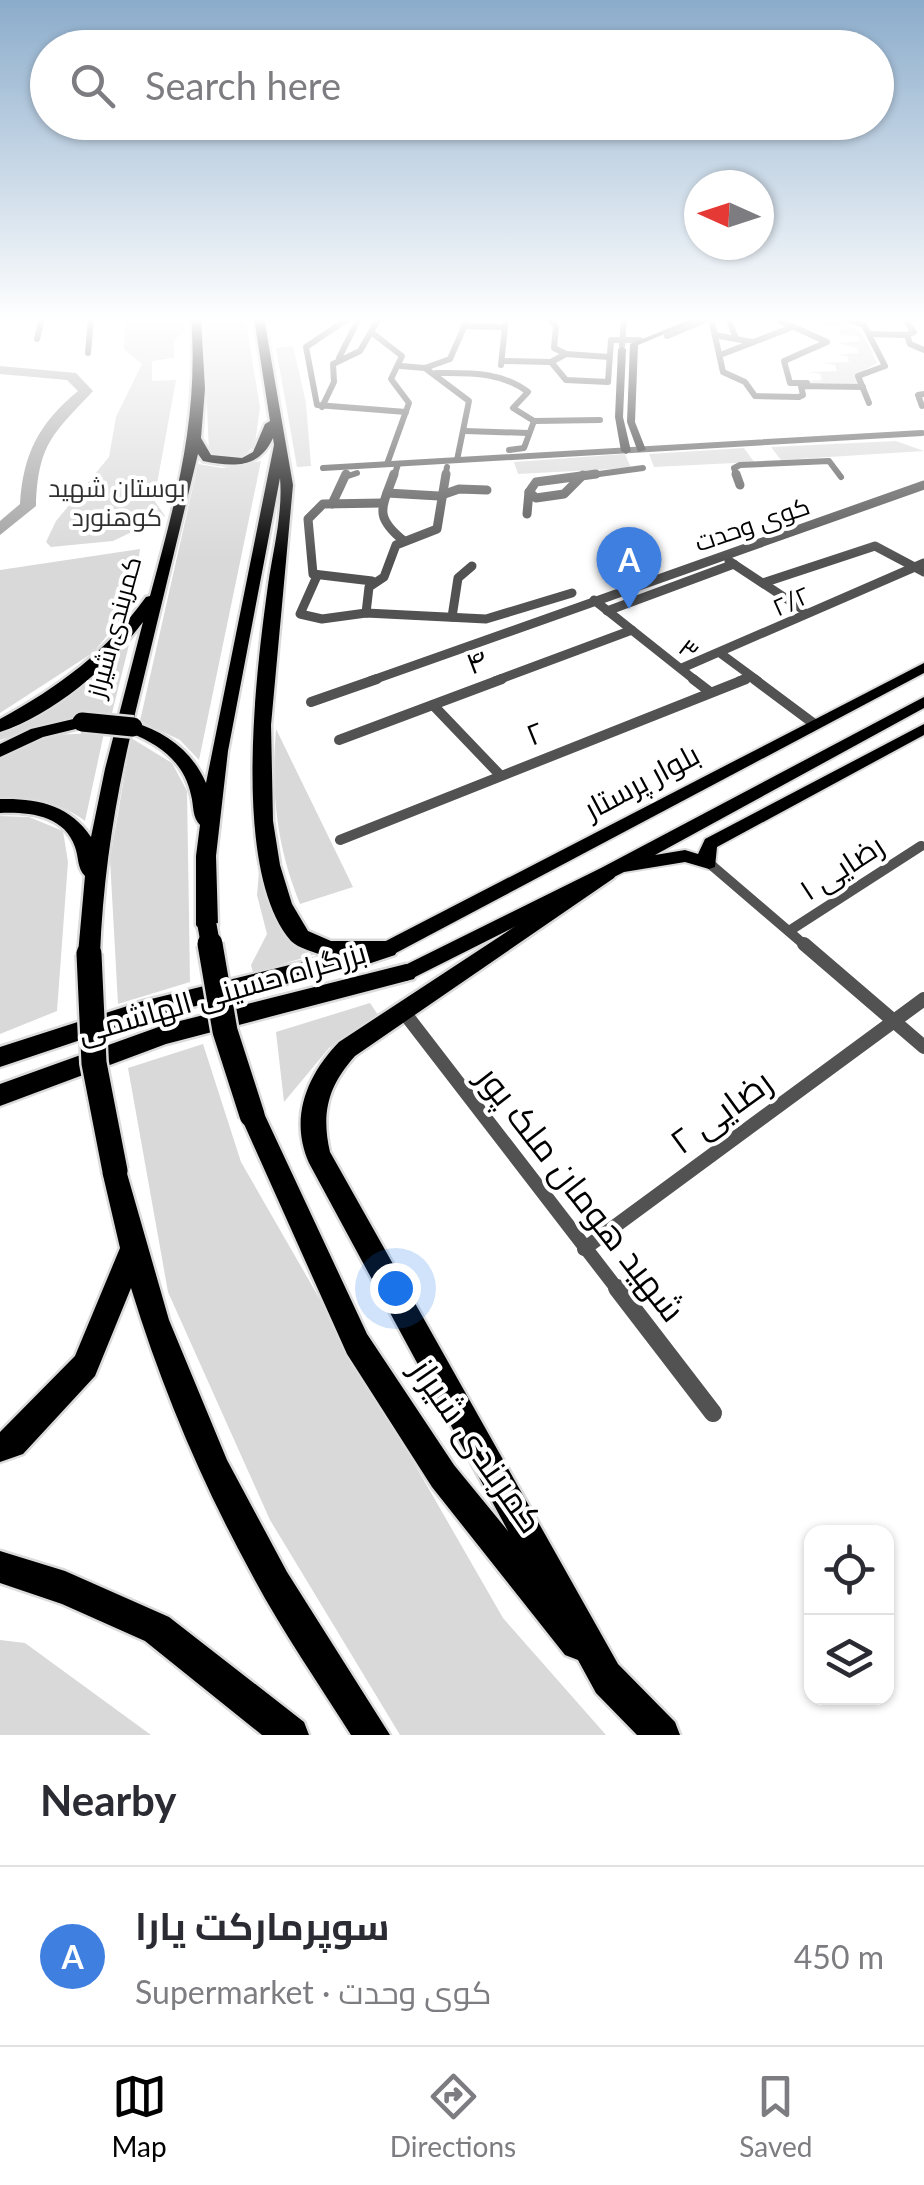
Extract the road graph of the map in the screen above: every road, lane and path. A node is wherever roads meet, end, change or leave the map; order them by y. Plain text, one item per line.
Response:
1 (201, 399) edge
2 (274, 399) edge
3 (315, 399) edge
4 (326, 399) edge
5 (405, 399) edge
6 (466, 399) edge
7 (521, 399) edge
8 (620, 399) edge
9 (632, 399) edge
10 (867, 399) edge
11 (868, 403) dead end
12 (275, 407) junction
13 (322, 407) junction
14 (406, 412) junction
15 (600, 420) dead end
16 (534, 421) junction
17 (465, 431) junction
18 (528, 433) junction
19 (923, 437) edge
20 (197, 442) junction
21 (764, 444) junction
22 (280, 445) junction
23 (749, 445) junction
24 (641, 450) junction
25 (626, 451) junction
26 (458, 456) junction
27 (388, 461) junction
28 (769, 464) junction
29 (486, 465) dead end
30 (397, 467) junction
31 (447, 467) junction
32 (323, 468) dead end
33 (643, 468) junction
34 (583, 475) junction
35 (841, 477) dead end
36 (924, 484) edge
37 (740, 485) dead end
38 (487, 490) dead end
39 (529, 492) junction
40 (439, 496) junction
41 (385, 498) junction
42 (332, 504) junction
43 (527, 514) dead end
44 (404, 542) junction
45 (721, 556) junction
46 (734, 564) junction
47 (472, 566) dead end
48 (921, 568) edge
49 (316, 576) junction
50 (372, 581) junction
51 (763, 583) junction
52 (160, 586) junction
53 (572, 593) dead end
54 (594, 600) junction
55 (802, 609) dead end
56 (608, 611) junction
57 (366, 613) junction
58 (452, 617) junction
59 (632, 630) junction
60 (720, 653) junction
61 (924, 667) edge
62 (682, 668) junction
63 (750, 677) junction
64 (710, 692) junction
65 (311, 702) dead end
66 (924, 702) edge
67 (432, 706) junction
68 (813, 723) junction
69 (0, 726) edge
70 (924, 729) edge
71 (338, 740) dead end
72 (0, 751) edge
73 (759, 752) junction
74 (730, 767) junction
75 (792, 774) junction
76 (500, 775) junction
77 (758, 790) junction
78 (0, 806) edge
79 (340, 840) dead end
80 (921, 846) dead end
81 (206, 856) junction
82 (709, 863) junction
83 (612, 870) junction
84 (90, 909) junction
85 (790, 931) junction
86 (387, 949) junction
87 (406, 972) joint
88 (924, 999) edge
89 (403, 1011) junction
90 (895, 1022) junction
91 (924, 1047) edge
92 (0, 1057) edge
93 (0, 1095) edge
94 (584, 1250) junction
95 (132, 1251) junction
96 (713, 1412) dead end
97 (0, 1448) edge
98 (0, 1567) edge
99 (608, 1681) junction
100 (292, 1735) edge
101 (372, 1735) edge
102 (662, 1735) edge

1 - 20 highway, کمربندی شیراز
2 - 12 highway
3 - 13 street
4 - 13 street
5 - 14 street
6 - 17 street
7 - 16 street
8 - 25 street
9 - 24 street
10 - 11 street
12 - 20 highway
12 - 22 highway
13 - 14 street
14 - 27 street
15 - 16 street
16 - 18 street
17 - 18 street
17 - 26 street
18 - 26 street
19 - 21 street
20 - 52 highway, کمربندی شیراز
21 - 23 street
21 - 28 street
22 - 81 highway
22 - 86 highway
23 - 24 street
23 - 28 street
24 - 25 street
24 - 33 street
25 - 26 street
25 - 33 street
26 - 27 street
26 - 30 street
27 - 30 street
27 - 32 street
28 - 35 street
28 - 37 street
29 - 31 street
30 - 31 street
30 - 41 street
30 - 42 street
31 - 40 street
33 - 34 street
34 - 39 street
34 - 39 street
36 - 45 street, کوی وحدت
38 - 40 street
39 - 43 street
40 - 41 street
40 - 44 street
41 - 42 street
41 - 44 street
42 - 49 street
44 - 50 street
45 - 46 street
45 - 54 street, کوی وحدت
46 - 51 street
46 - 56 street, کوی وحدت
47 - 58 street
48 - 51 street
48 - 60 street, ۲/۲
49 - 50 street
49 - 57 street
50 - 57 street
51 - 55 street
52 - 69 highway
52 - 84 highway, کمربندی شیراز
53 - 58 street
54 - 56 street, ۳
54 - 65 street, کوی وحدت
56 - 59 street, ۳
57 - 58 street
59 - 62 street, ۳
59 - 67 street, ۴
60 - 62 street, ۲/۲
60 - 63 street
61 - 68 main road, بلوار پرستار
62 - 64 street, ۳
63 - 64 street, ۲
63 - 68 street
64 - 76 street, ۲
66 - 75 main road, بلوار پرستار
67 - 71 street, ۴
67 - 76 street
68 - 73 main road, بلوار پرستار
70 - 82 main road
72 - 81 highway, bridge
73 - 74 main road, بلوار پرستار
73 - 75 main road
74 - 77 main road
74 - 86 main road, بلوار پرستار
75 - 77 main road, بلوار پرستار
76 - 79 street, ۲
77 - 83 main road, بلوار پرستار
78 - 84 highway
80 - 85 street, رضایی ۱
81 - 99 highway, کمربندی شیراز, bridge
82 - 83 main road
82 - 85 street
83 - 87 main road, بلوار پرستار
83 - 89 highway
84 - 95 highway, کمربندی شیراز, bridge
85 - 90 street
86 - 92 highway, بزرگراه حسینی الهاشمی
87 - 93 highway, بزرگراه حسینی الهاشمی
88 - 90 street, رضایی ۲
89 - 94 street, شهید هومان ملک پور
89 - 99 highway
90 - 91 street
90 - 94 street, رضایی ۲
94 - 96 street, شهید هومان ملک پور
95 - 97 highway
95 - 101 highway
98 - 100 highway
99 - 102 highway, کمربندی شیراز

